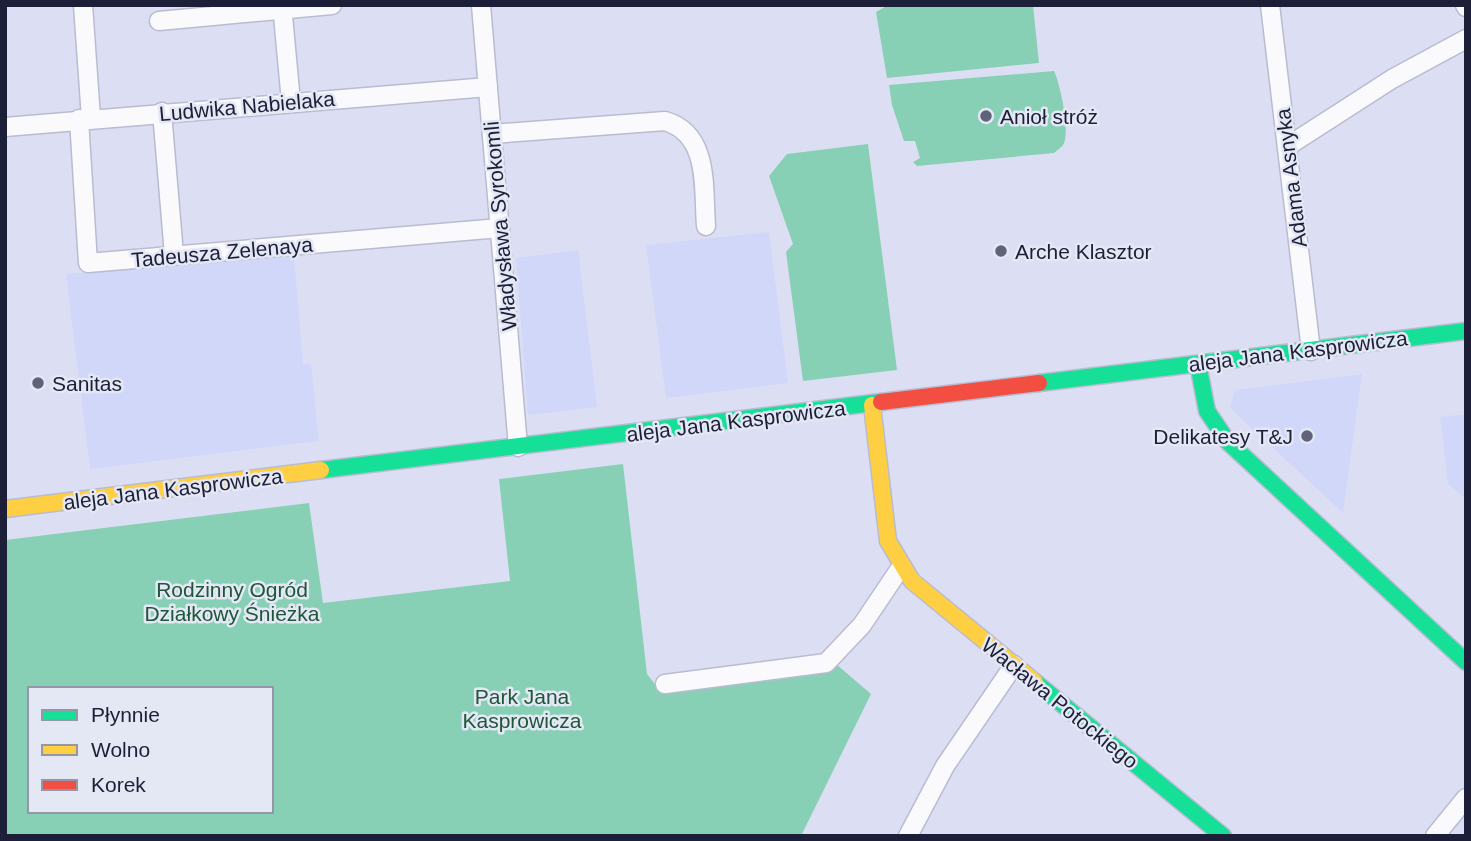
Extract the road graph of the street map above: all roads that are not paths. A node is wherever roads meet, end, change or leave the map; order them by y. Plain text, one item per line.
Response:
1 (83, 5) edge
2 (332, 5) edge
3 (481, 5) edge
4 (1270, 5) edge
5 (283, 8) edge
6 (159, 21) dead end
7 (1466, 39) edge
8 (488, 87) junction
9 (291, 102) junction
10 (162, 112) junction
11 (85, 118) junction
12 (5, 127) edge
13 (492, 134) junction
14 (1288, 146) junction
15 (706, 226) dead end
16 (500, 228) junction
17 (174, 256) junction
18 (1466, 331) edge
19 (1311, 351) junction
20 (1198, 364) junction
21 (872, 405) junction
22 (518, 447) junction
23 (6, 507) edge
24 (901, 567) junction
25 (1466, 662) edge
26 (1014, 665) junction
27 (665, 684) dead end
28 (1466, 798) edge
29 (908, 836) edge
30 (1223, 836) edge
31 (1435, 836) edge

1 - 11 street
2 - 5 street
3 - 8 street, Władysława Syrokomli
4 - 14 street, Adama Asnyka
5 - 6 street
5 - 9 street
7 - 14 street
8 - 9 street, Ludwika Nabielaka
8 - 13 street, Władysława Syrokomli
9 - 10 street, Ludwika Nabielaka
10 - 11 street, Ludwika Nabielaka
10 - 17 street
11 - 12 street, Ludwika Nabielaka
11 - 17 street, Tadeusza Zelenaya
13 - 15 street
13 - 16 street, Władysława Syrokomli
14 - 19 street, Adama Asnyka
16 - 17 street, Tadeusza Zelenaya
16 - 22 street, Władysława Syrokomli
18 - 19 street, aleja Jana Kasprowicza
19 - 20 street, aleja Jana Kasprowicza
20 - 21 street, aleja Jana Kasprowicza
20 - 25 street
21 - 22 street, aleja Jana Kasprowicza
21 - 24 street, Wacława Potockiego
22 - 23 street, aleja Jana Kasprowicza
24 - 26 street, Wacława Potockiego
24 - 27 street
26 - 29 street
26 - 30 street, Wacława Potockiego
28 - 31 street

